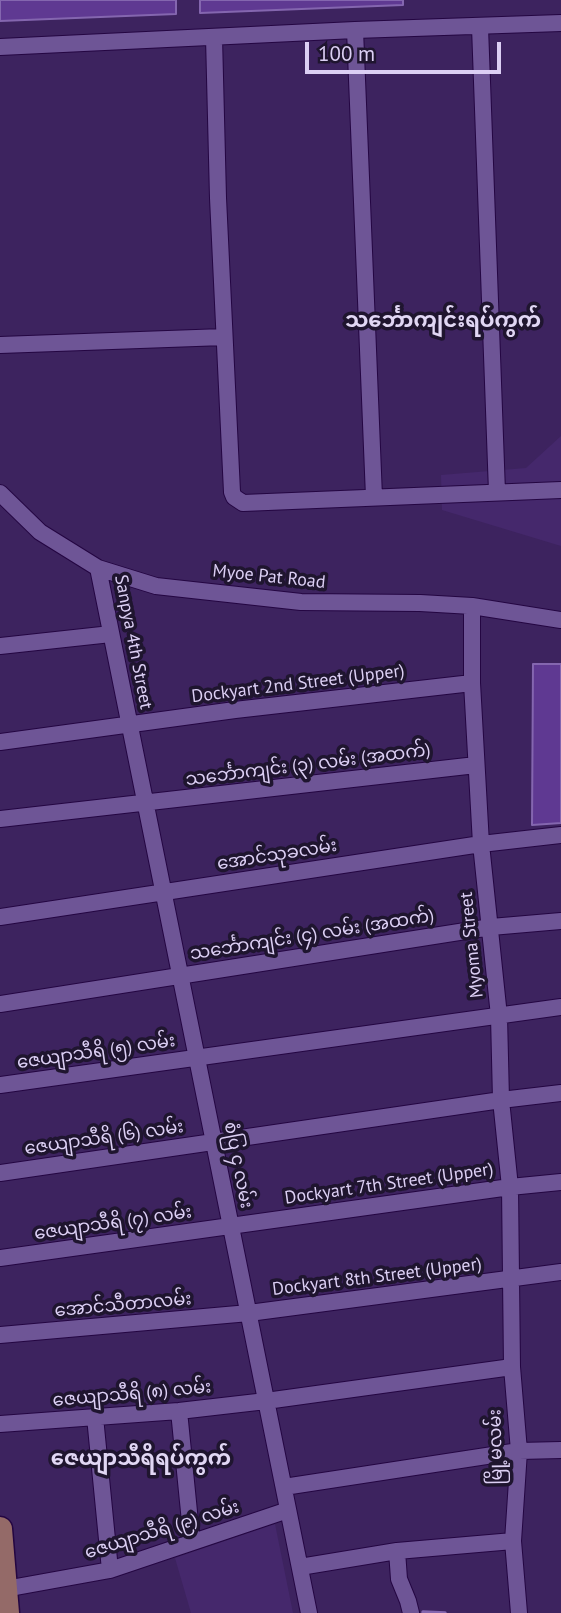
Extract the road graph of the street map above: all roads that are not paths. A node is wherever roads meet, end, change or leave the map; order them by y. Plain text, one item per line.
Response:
1 (561, 23) edge
2 (480, 27) junction
3 (355, 30) junction
4 (214, 37) junction
5 (0, 47) edge
6 (224, 337) junction
7 (0, 345) edge
8 (561, 490) edge
9 (497, 492) junction
10 (0, 494) edge
11 (374, 497) junction
12 (98, 568) junction
13 (472, 606) junction
14 (561, 621) edge
15 (111, 634) junction
16 (0, 646) edge
17 (472, 684) junction
18 (130, 724) junction
19 (0, 742) edge
20 (476, 765) junction
21 (145, 803) junction
22 (0, 820) edge
23 (561, 835) edge
24 (481, 844) junction
25 (163, 892) junction
26 (0, 916) edge
27 (561, 921) edge
28 (491, 927) junction
29 (180, 976) junction
30 (0, 1004) edge
31 (561, 1007) edge
32 (499, 1016) junction
33 (197, 1058) junction
34 (0, 1085) edge
35 (561, 1093) edge
36 (501, 1100) junction
37 (214, 1142) junction
38 (0, 1173) edge
39 (561, 1182) edge
40 (510, 1187) junction
41 (231, 1226) junction
42 (0, 1258) edge
43 (561, 1272) edge
44 (511, 1279) junction
45 (249, 1313) junction
46 (0, 1335) edge
47 (512, 1367) junction
48 (266, 1401) junction
49 (179, 1411) junction
50 (95, 1417) junction
51 (0, 1424) edge
52 (561, 1450) edge
53 (519, 1451) junction
54 (284, 1487) junction
55 (288, 1510) junction
56 (0, 1529) edge
57 (513, 1541) junction
58 (192, 1542) junction
59 (397, 1551) junction
60 (300, 1567) junction
61 (110, 1570) junction
62 (6, 1601) edge
63 (309, 1613) edge
64 (411, 1613) edge
65 (519, 1613) edge

1 - 2 street
2 - 3 street
2 - 9 street
3 - 4 street
3 - 11 street
4 - 5 street
4 - 6 street
6 - 7 street
6 - 11 street
8 - 9 street
9 - 11 street
10 - 12 street, Myoe Pat Road
12 - 13 street, Myoe Pat Road
12 - 15 street, Sanpya 4th Street
13 - 14 street, Myoe Pat Road
13 - 17 street, Myoma Street
15 - 16 street
15 - 18 street, Sanpya 4th Street
17 - 18 street, Dockyart 2nd Street (Upper)
17 - 20 street, Myoma Street
18 - 19 street, Dockyart 2nd Street (Upper)
18 - 21 street, စံပြ ၄ လမ်း
20 - 21 street, သင်္ဘောကျင်း (၃) လမ်း (အထက်)
20 - 24 street, Myoma Street
21 - 22 street, သင်္ဘောကျင်း (၃) လမ်း (အထက်)
21 - 25 street, စံပြ ၄ လမ်း
23 - 24 street, အောင်သုခလမ်း
24 - 25 street, အောင်သုခလမ်း
24 - 28 street, Myoma Street
25 - 26 street, အောင်သုခလမ်း
25 - 29 street, စံပြ ၄ လမ်း
27 - 28 street, သင်္ဘောကျင်း (၄) လမ်း (အထက်)
28 - 29 street, သင်္ဘောကျင်း (၄) လမ်း (အထက်)
28 - 32 street, Myoma Street
29 - 30 street, သင်္ဘောကျင်း (၄) လမ်း (အထက်)
29 - 33 street, စံပြ ၄ လမ်း
31 - 32 street, ဇေယျာသီရိ (၅) လမ်း
32 - 33 street, ဇေယျာသီရိ (၅) လမ်း
32 - 36 street, Myoma Street
33 - 34 street, ဇေယျာသီရိ (၅) လမ်း
33 - 37 street, စံပြ ၄ လမ်း
35 - 36 street, ဇေယျာသီရိ (၆) လမ်း
36 - 37 street, ဇေယျာသီရိ (၆) လမ်း
36 - 40 street, Myoma Street
37 - 38 street, ဇေယျာသီရိ (၆) လမ်း
37 - 41 street, စံပြ ၄ လမ်း
39 - 40 street, Dockyart 7th Street (Upper)
40 - 41 street, Dockyart 7th Street (Upper)
40 - 44 street, Myoma Street
41 - 42 street, ဇေယျာသီရိ (၇) လမ်း
41 - 45 street, စံပြ ၄ လမ်း
43 - 44 street, Dockyart 8th Street (Upper)
44 - 45 street, Dockyart 8th Street (Upper)
44 - 47 street, မြို့မလမ်း
45 - 46 street, အောင်သီတာလမ်း
45 - 48 street, စံပြ ၄ လမ်း
47 - 48 street, ဇေယျာသီရိ (၈) လမ်း
47 - 53 street, မြို့မလမ်း
48 - 49 street, ဇေယျာသီရိ (၈) လမ်း
48 - 54 street, စံပြ ၄ လမ်း
49 - 50 street, ဇေယျာသီရိ (၈) လမ်း
49 - 58 street
50 - 51 street, ဇေယျာသီရိ (၈) လမ်း
50 - 61 street
52 - 53 street
53 - 54 street
53 - 57 street, မြို့မလမ်း
54 - 55 street, စံပြ ၄ လမ်း
55 - 58 street, ဇေယျာသီရိ (၉) လမ်း
55 - 60 street, စံပြ ၄ လမ်း
56 - 62 main road
57 - 59 street
57 - 65 street, မြို့မလမ်း
58 - 61 street, ဇေယျာသီရိ (၉) လမ်း
59 - 60 street
59 - 64 street
60 - 63 street, စံပြ ၄ လမ်း
61 - 62 street, ဇေယျာသီရိ (၉) လမ်း

